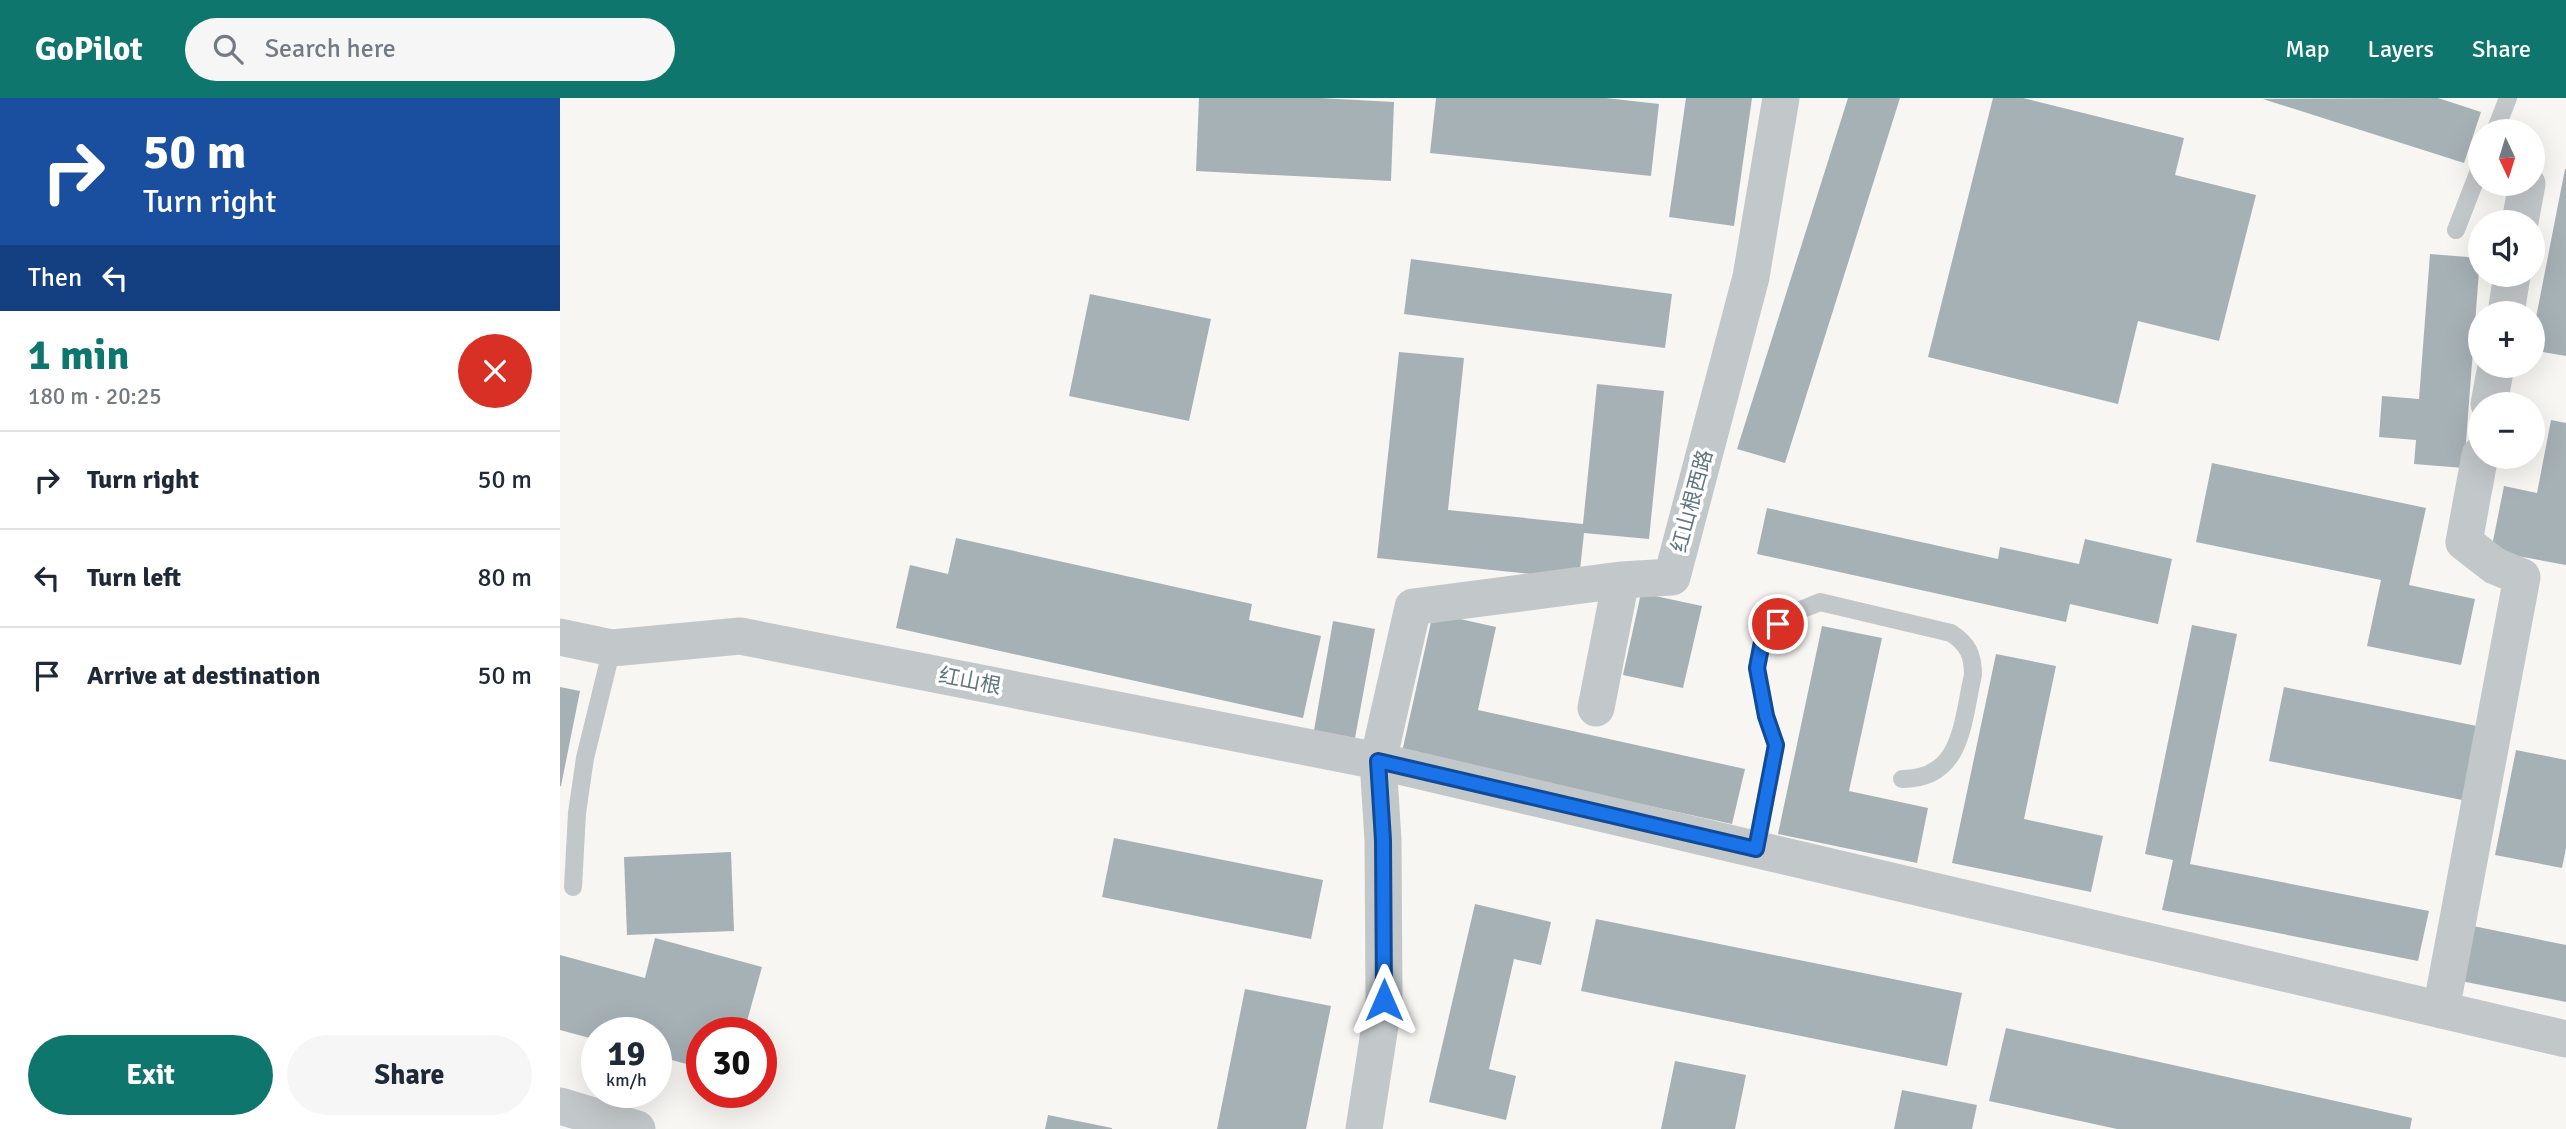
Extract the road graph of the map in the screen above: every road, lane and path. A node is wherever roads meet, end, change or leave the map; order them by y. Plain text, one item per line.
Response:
1 (1781, 98) edge
2 (2508, 98) edge
3 (2500, 119) edge
4 (2469, 196) edge
5 (2456, 230) dead end
6 (2477, 469) edge
7 (1620, 580) junction
8 (560, 636) edge
9 (612, 648) junction
10 (1596, 708) dead end
11 (1378, 761) junction
12 (1902, 779) dead end
13 (1756, 849) junction
14 (573, 887) dead end
15 (2441, 1010) junction
16 (2566, 1040) edge
17 (560, 1106) edge
18 (637, 1129) edge
19 (1364, 1129) edge

1 - 7 street, 红山根西路
2 - 3 lane
4 - 5 lane
6 - 15 street
7 - 10 street
7 - 11 street, 红山根西路
8 - 9 street, 红山根
9 - 11 street, 红山根
9 - 14 lane
11 - 13 street, 红山根
11 - 19 street
12 - 13 lane
13 - 15 street, 红山根
15 - 16 street, 红山根
17 - 18 street

